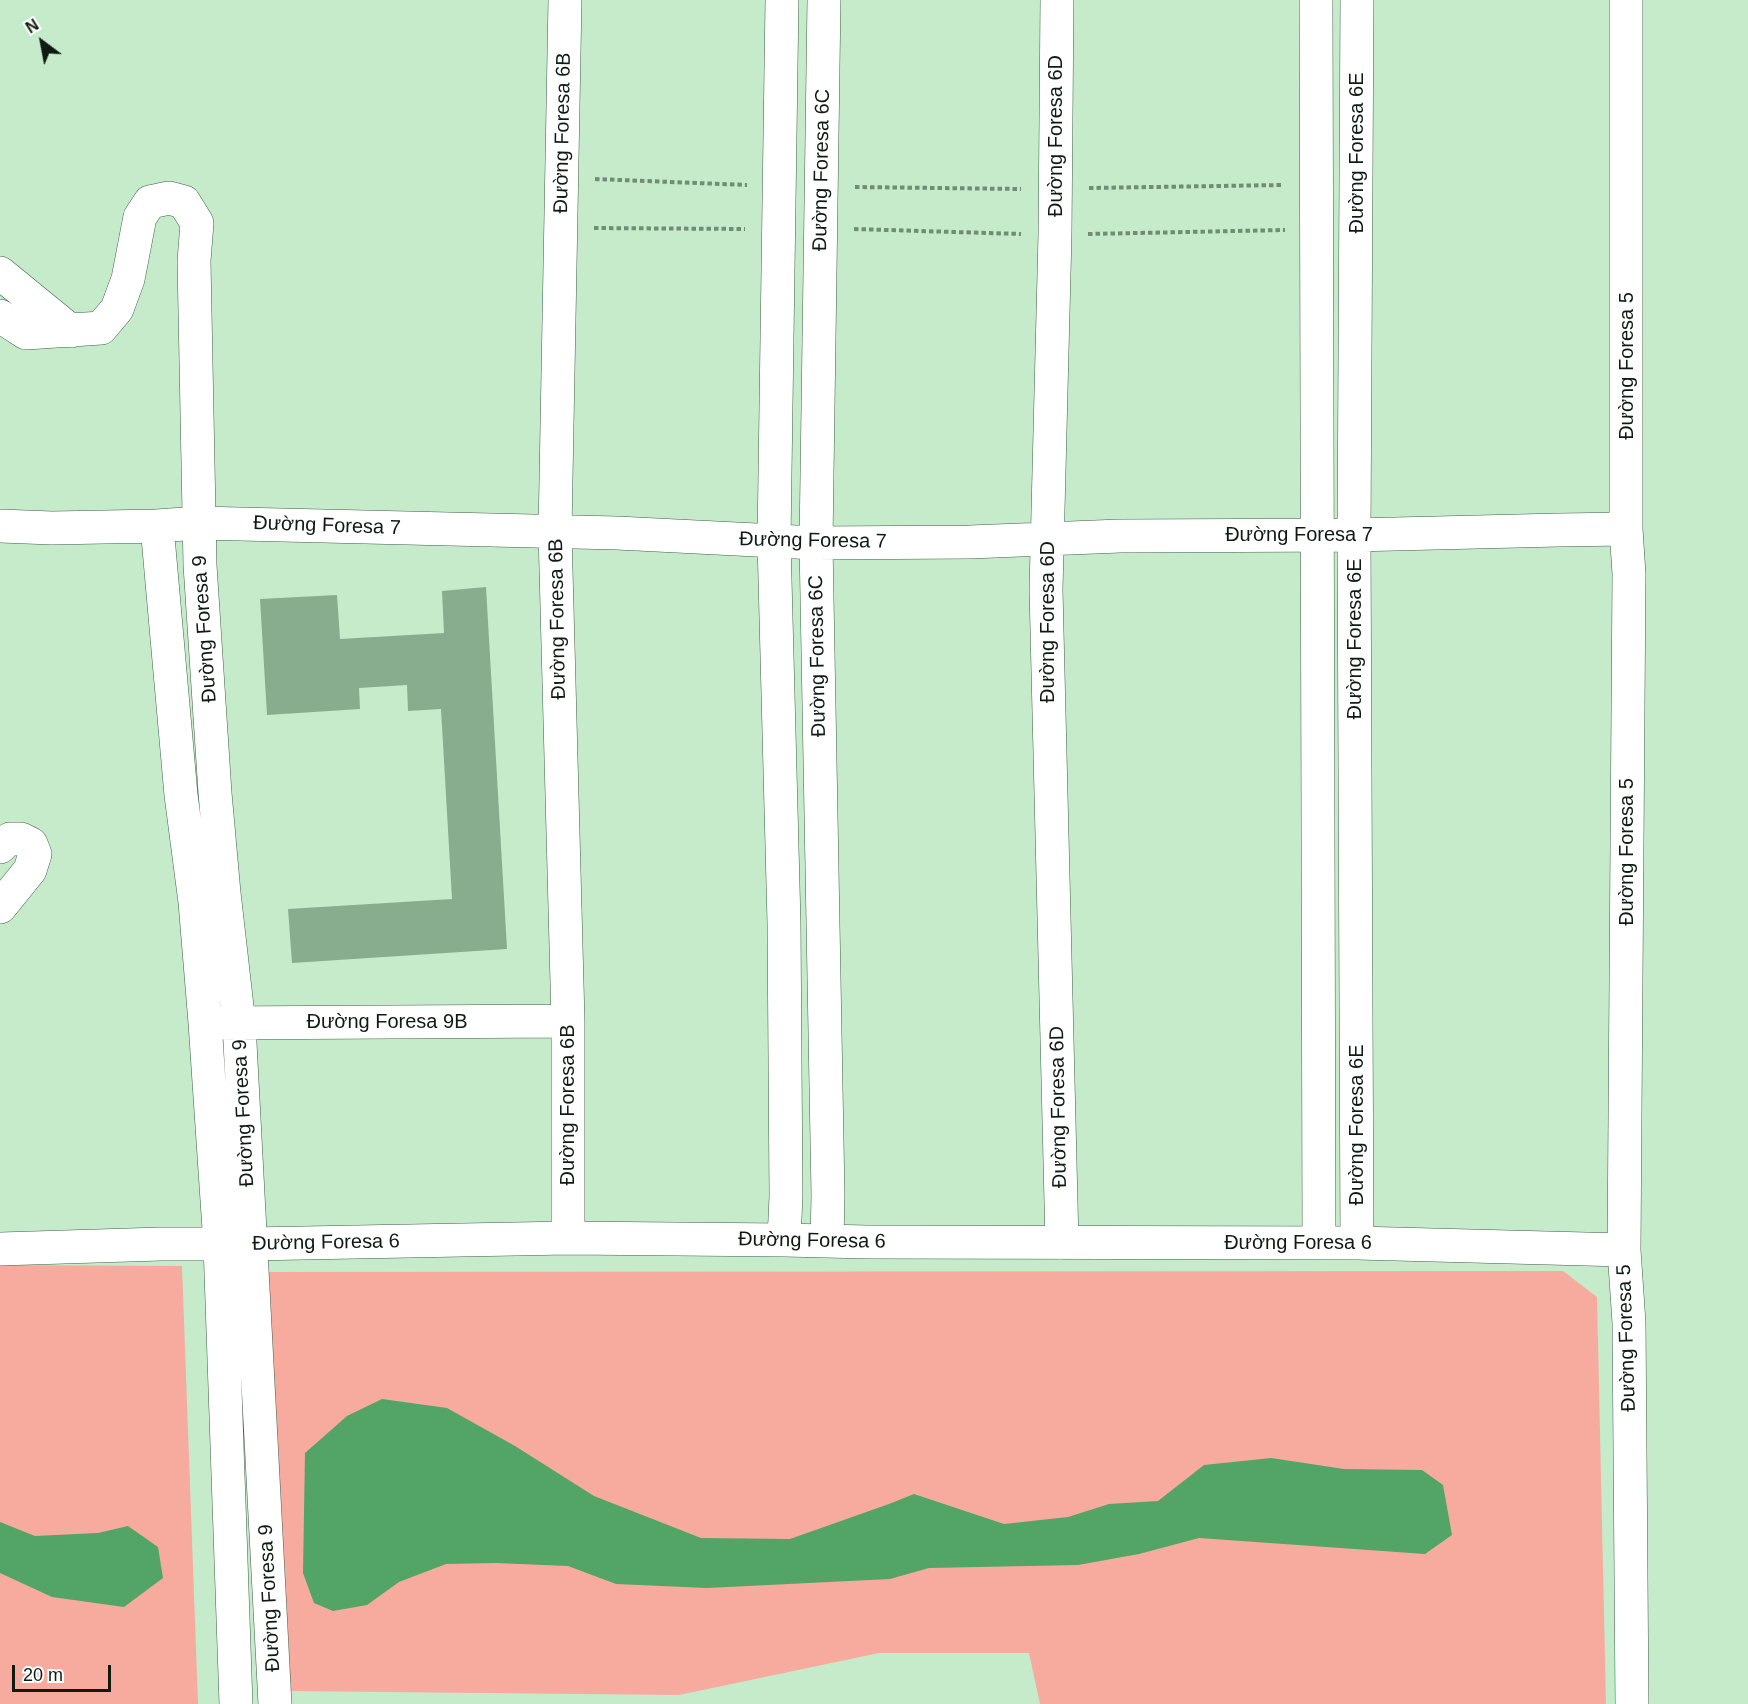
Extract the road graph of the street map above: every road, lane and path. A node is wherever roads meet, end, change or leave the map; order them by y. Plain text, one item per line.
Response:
1 (565, 0) edge
2 (782, 0) edge
3 (824, 0) edge
4 (1057, 0) edge
5 (1316, 0) edge
6 (1357, 0) edge
7 (1626, 0) edge
8 (562, 177) junction
9 (1316, 184) junction
10 (779, 186) junction
11 (821, 187) junction
12 (1056, 189) junction
13 (561, 228) junction
14 (821, 228) junction
15 (1317, 229) junction
16 (779, 230) junction
17 (1055, 234) junction
18 (0, 273) edge
19 (0, 315) edge
20 (71, 331) junction
21 (198, 523) junction
22 (0, 526) edge
23 (157, 526) junction
24 (1626, 530) junction
25 (555, 532) junction
26 (1316, 535) junction
27 (1354, 535) junction
28 (1047, 538) junction
29 (774, 541) junction
30 (816, 543) junction
31 (0, 847) edge
32 (0, 907) edge
33 (568, 1021) junction
34 (205, 1023) junction
35 (239, 1024) junction
36 (568, 1238) junction
37 (784, 1240) junction
38 (827, 1240) junction
39 (1319, 1242) junction
40 (1062, 1243) junction
41 (1357, 1243) junction
42 (236, 1244) junction
43 (0, 1249) edge
44 (1624, 1250) junction
45 (236, 1704) edge
46 (275, 1704) edge
47 (1632, 1704) edge

1 - 8 street, Đường Foresa 6B
2 - 10 street, Đường Foresa 6C
3 - 11 street, Đường Foresa 6C
4 - 12 street, Đường Foresa 6D
5 - 9 street, Đường Foresa 6E
6 - 27 street, Đường Foresa 6E
7 - 24 street, Đường Foresa 5
8 - 10 path
8 - 13 street, Đường Foresa 6B
9 - 12 path
9 - 15 street, Đường Foresa 6E
10 - 16 street, Đường Foresa 6C
11 - 12 path
11 - 14 street, Đường Foresa 6C
12 - 17 street, Đường Foresa 6D
13 - 16 path
13 - 25 street, Đường Foresa 6B
14 - 17 path
14 - 30 street, Đường Foresa 6C
15 - 17 path
15 - 26 street, Đường Foresa 6E
16 - 29 street, Đường Foresa 6C
17 - 28 street, Đường Foresa 6D
18 - 20 street
19 - 20 street
20 - 21 street, Đường Foresa 9
21 - 23 street, Đường Foresa 7
21 - 25 street, Đường Foresa 7
21 - 35 street, Đường Foresa 9
22 - 23 street, Đường Foresa 7
23 - 34 street, Đường Foresa 9
24 - 27 street, Đường Foresa 7
24 - 44 street, Đường Foresa 5
25 - 29 street, Đường Foresa 7
25 - 33 street, Đường Foresa 6B
26 - 27 street, Đường Foresa 7
26 - 28 street, Đường Foresa 7
26 - 39 street, Đường Foresa 6E
27 - 41 street, Đường Foresa 6E
28 - 30 street, Đường Foresa 7
28 - 40 street, Đường Foresa 6D
29 - 30 street, Đường Foresa 7
29 - 37 street, Đường Foresa 6C
30 - 38 street, Đường Foresa 6C
31 - 32 street
33 - 35 street, Đường Foresa 9B
33 - 36 street, Đường Foresa 6B
34 - 35 street, Đường Foresa 9B
34 - 42 street, Đường Foresa 9
35 - 42 street, Đường Foresa 9
36 - 37 street, Đường Foresa 6
36 - 42 street, Đường Foresa 6
37 - 38 street, Đường Foresa 6
38 - 40 street, Đường Foresa 6
39 - 40 street, Đường Foresa 6
39 - 41 street, Đường Foresa 6
41 - 44 street, Đường Foresa 6
42 - 43 street, Đường Foresa 6
42 - 45 street, Đường Foresa 9
42 - 46 street, Đường Foresa 9
44 - 47 street, Đường Foresa 5

